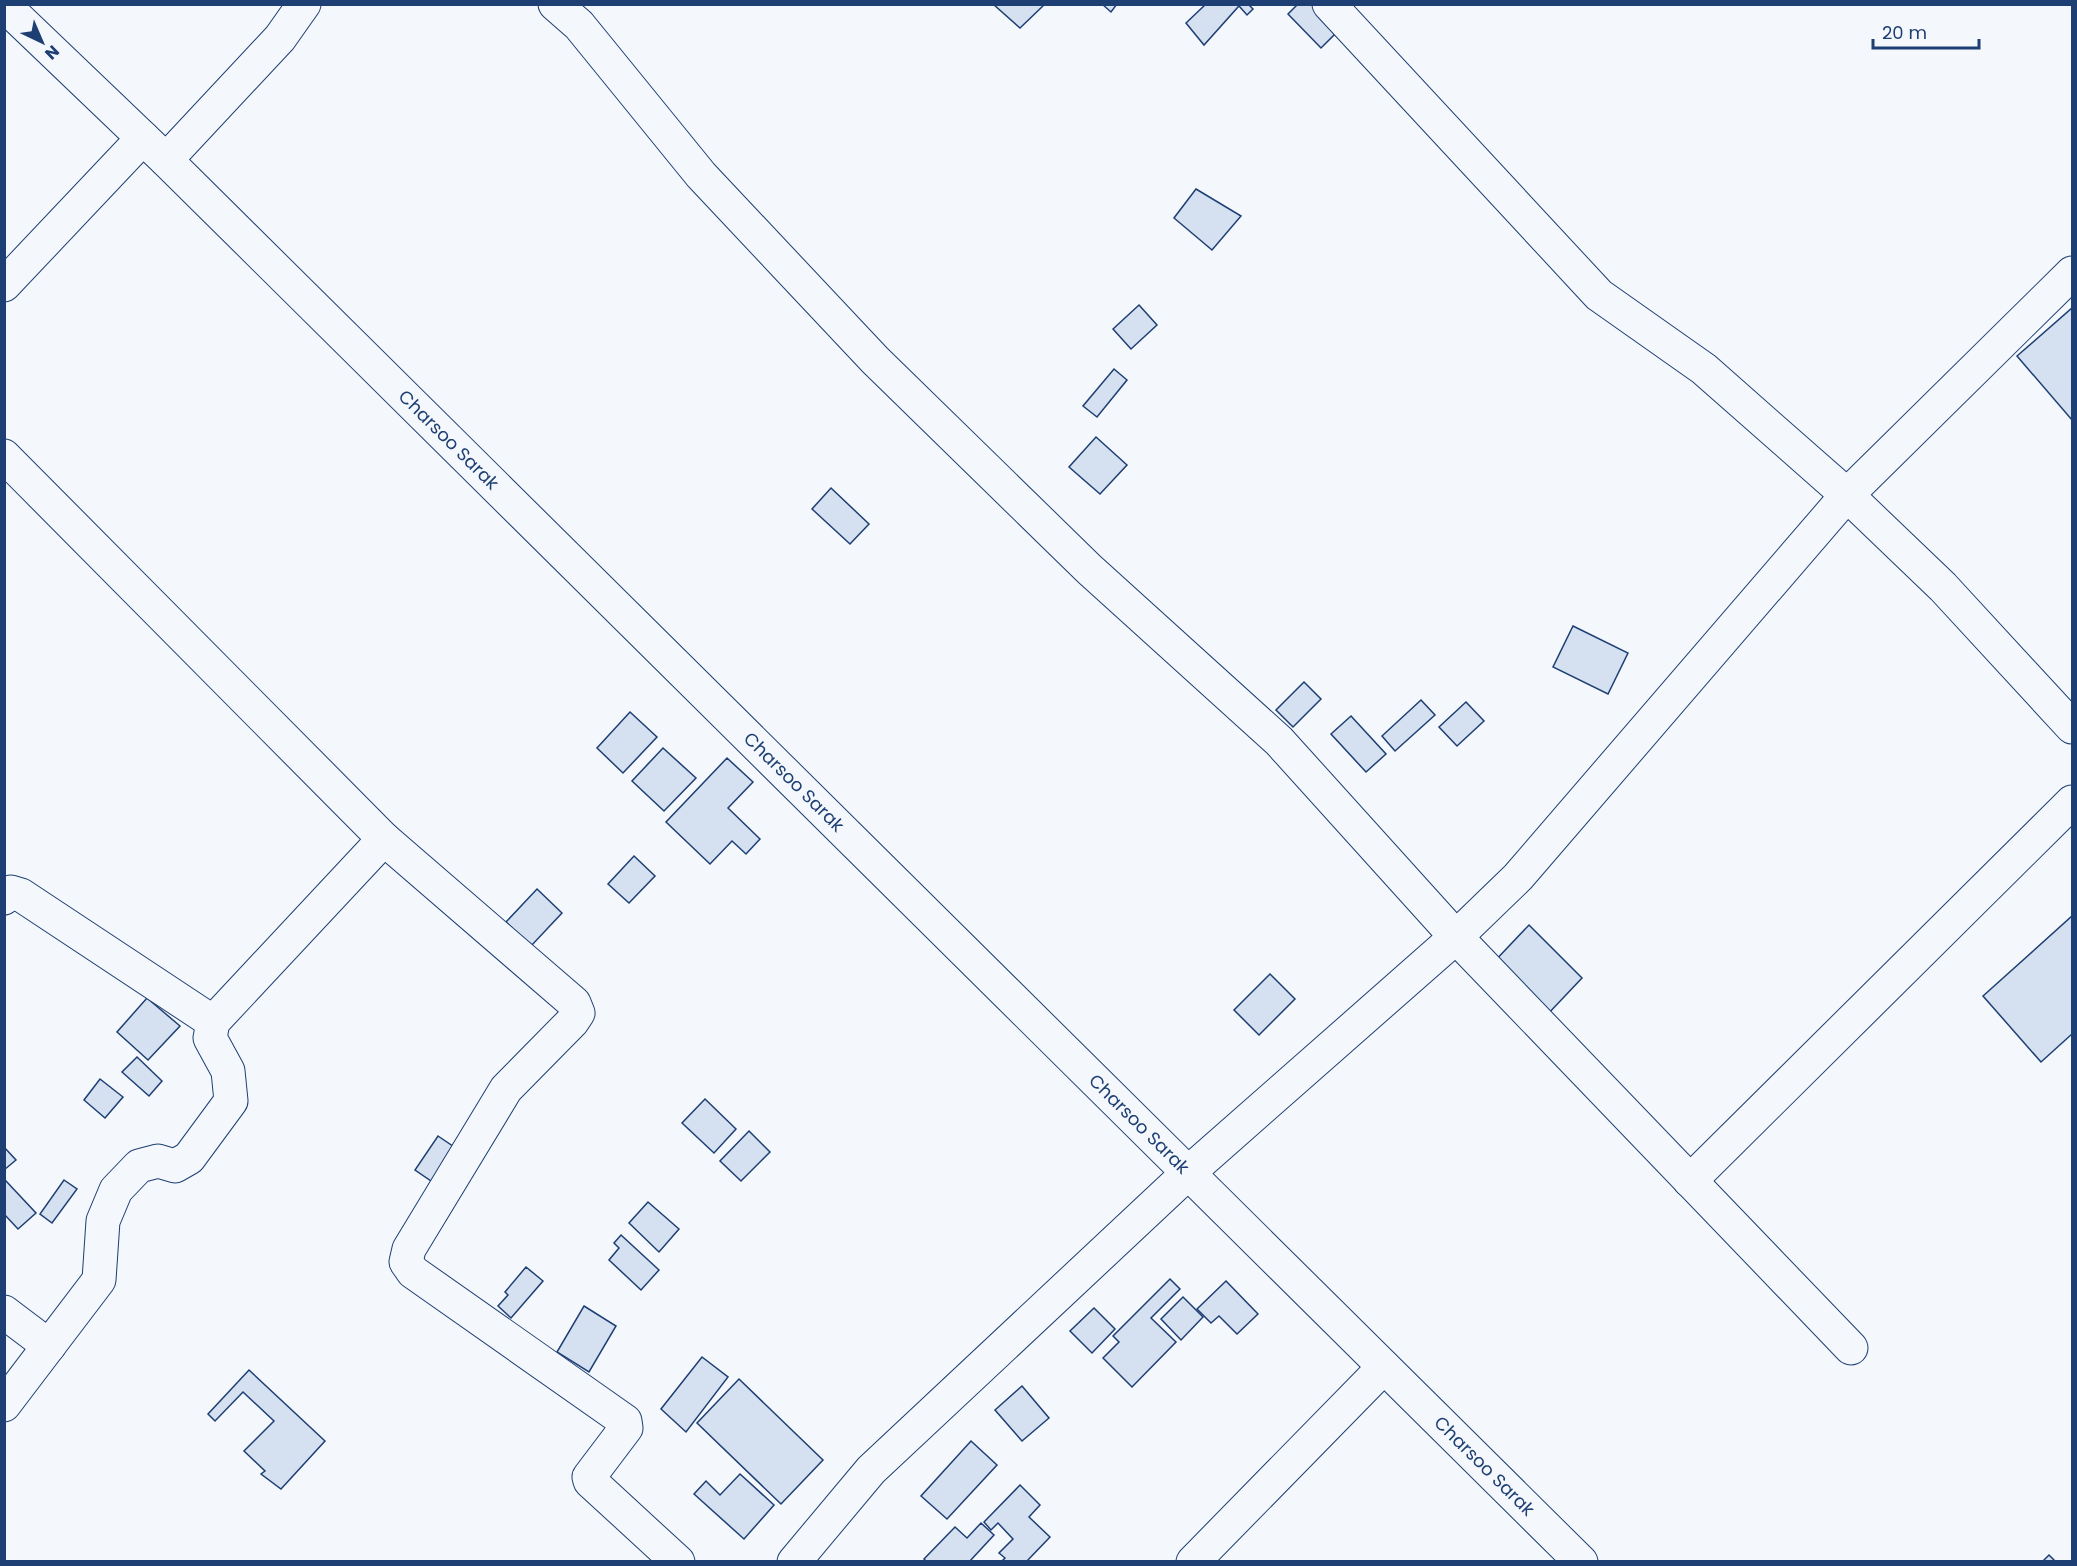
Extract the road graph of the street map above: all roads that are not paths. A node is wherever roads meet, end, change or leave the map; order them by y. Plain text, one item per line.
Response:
1 (304, 4) edge
2 (555, 4) edge
3 (1329, 4) edge
4 (4, 5) edge
5 (155, 149) junction
6 (2073, 273) edge
7 (4, 285) edge
8 (9, 470) edge
9 (1847, 495) junction
10 (2073, 727) edge
11 (2073, 802) edge
12 (384, 839) junction
13 (4, 898) edge
14 (1456, 937) junction
15 (213, 1022) junction
16 (1188, 1173) junction
17 (1690, 1181) junction
18 (4, 1312) edge
19 (49, 1346) junction
20 (1851, 1348) dead end
21 (1384, 1366) junction
22 (4, 1406) edge
23 (678, 1562) edge
24 (795, 1562) edge
25 (1193, 1562) edge
26 (1581, 1562) edge

1 - 5 street
2 - 14 street
3 - 9 street
4 - 5 street, Charsoo Sarak
5 - 7 street
5 - 16 street, Charsoo Sarak
6 - 9 street
8 - 12 street
9 - 10 street
9 - 14 street
11 - 17 street
12 - 15 street
12 - 23 street
13 - 15 street
14 - 16 street
14 - 17 street
15 - 19 street
16 - 21 street, Charsoo Sarak
16 - 24 street
17 - 20 street
18 - 19 street
19 - 22 street
21 - 25 street
21 - 26 street, Charsoo Sarak

